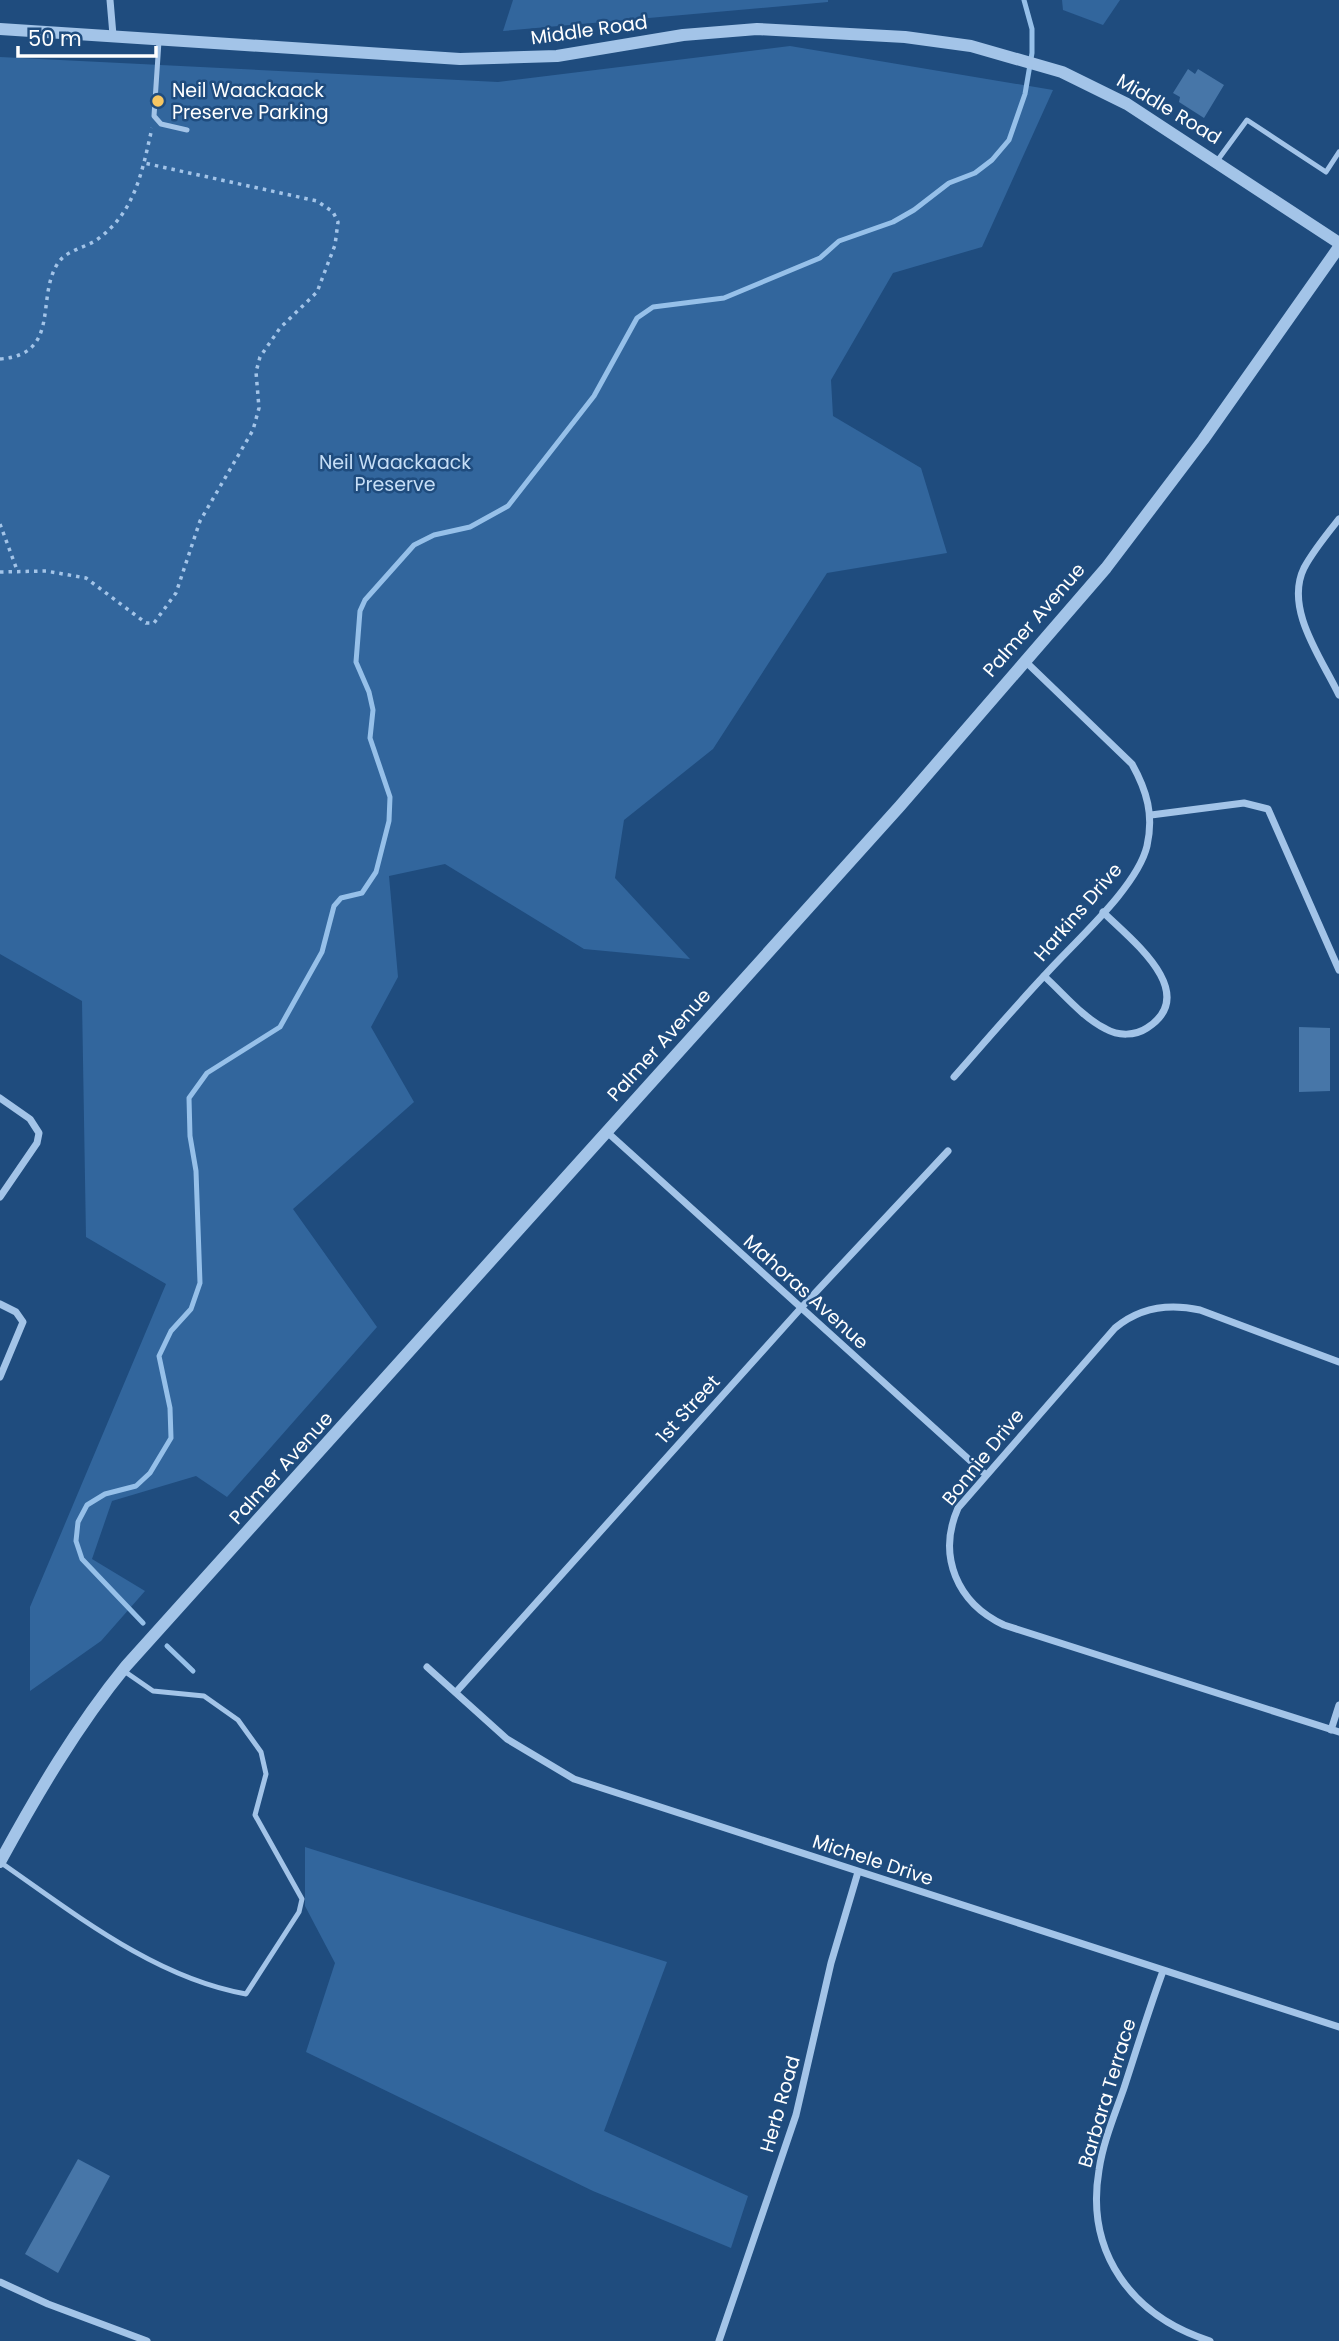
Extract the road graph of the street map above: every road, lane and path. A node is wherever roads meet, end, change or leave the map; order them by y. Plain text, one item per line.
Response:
1 (110, 0) edge
2 (0, 29) edge
3 (113, 35) junction
4 (159, 38) junction
5 (154, 116) junction
6 (187, 130) dead end
7 (1339, 152) edge
8 (1217, 161) junction
9 (144, 163) junction
10 (1339, 245) edge
11 (2, 359) edge
12 (0, 368) edge
13 (1339, 519) edge
14 (0, 524) edge
15 (17, 570) junction
16 (0, 572) edge
17 (1025, 660) junction
18 (1339, 695) edge
19 (1152, 815) junction
20 (1103, 912) junction
21 (1339, 970) edge
22 (1044, 976) junction
23 (954, 1077) dead end
24 (0, 1098) edge
25 (607, 1132) junction
26 (948, 1151) dead end
27 (0, 1196) edge
28 (0, 1304) edge
29 (801, 1308) junction
30 (1339, 1362) edge
31 (0, 1377) edge
32 (985, 1475) junction
33 (427, 1667) dead end
34 (123, 1670) junction
35 (457, 1691) junction
36 (1339, 1705) edge
37 (1335, 1731) edge
38 (0, 1862) edge
39 (858, 1872) junction
40 (1163, 1971) junction
41 (1339, 2027) edge
42 (0, 2283) edge
43 (147, 2341) edge
44 (719, 2341) edge
45 (1210, 2341) edge

1 - 3 street
2 - 3 street, Middle Road
3 - 4 street, Middle Road
4 - 5 lane
4 - 8 street, Middle Road
5 - 6 lane
5 - 9 path
7 - 8 lane
8 - 10 street, Middle Road
9 - 11 path
9 - 15 path
10 - 17 street, Palmer Avenue
11 - 12 path
13 - 18 street
14 - 15 path
15 - 16 path
17 - 19 street, Harkins Drive
17 - 25 street, Palmer Avenue
19 - 20 street, Harkins Drive
19 - 21 street
20 - 22 street, Harkins Drive
20 - 22 street
22 - 23 street, Harkins Drive
24 - 27 street
25 - 29 street, Mahoras Avenue
25 - 34 street, Palmer Avenue
26 - 29 street, 1st Street
28 - 31 street
29 - 32 street, Mahoras Avenue
29 - 35 street, 1st Street
30 - 32 street, Bonnie Drive
32 - 37 street, Bonnie Drive
33 - 35 street, Michele Drive
34 - 38 street, Palmer Avenue
34 - 38 lane
35 - 39 street, Michele Drive
36 - 37 street
39 - 40 street, Michele Drive
39 - 44 street, Herb Road
40 - 41 street, Michele Drive
40 - 45 street, Barbara Terrace
42 - 43 street

